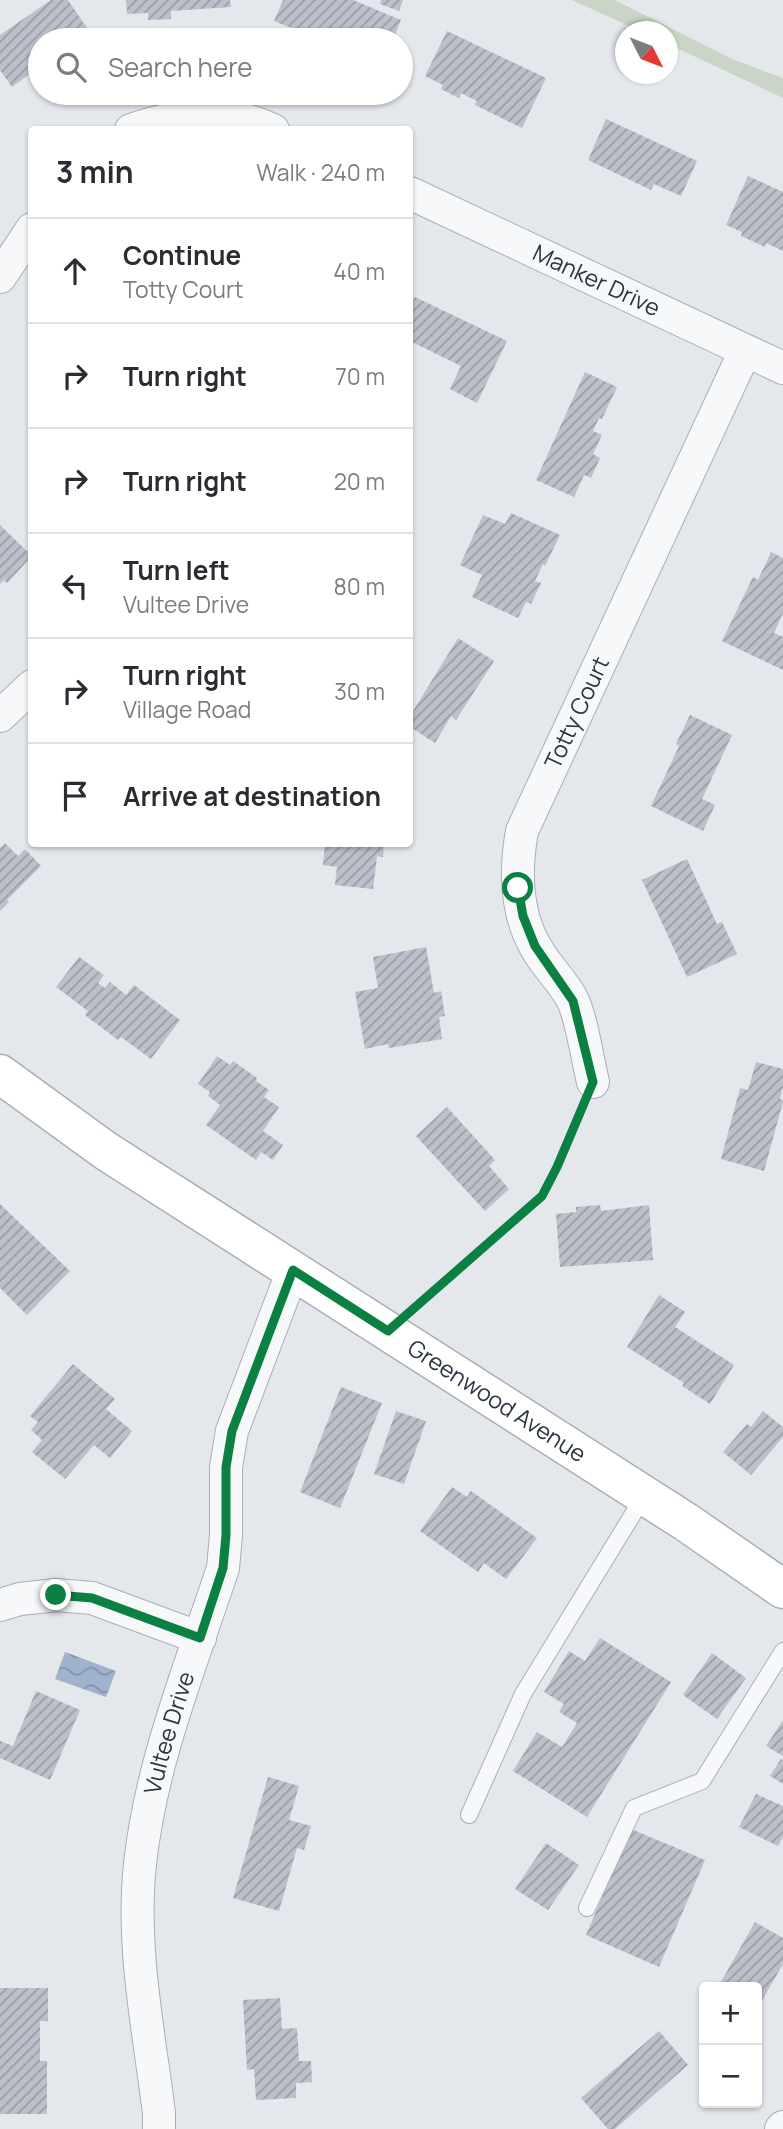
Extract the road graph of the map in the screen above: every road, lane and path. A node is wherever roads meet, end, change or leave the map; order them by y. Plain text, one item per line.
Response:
1 (141, 126) edge
2 (260, 126) edge
3 (413, 194) edge
4 (28, 235) edge
5 (0, 277) edge
6 (745, 351) junction
7 (783, 369) edge
8 (28, 690) edge
9 (0, 716) edge
10 (0, 1074) edge
11 (593, 1082) joint
12 (293, 1270) junction
13 (388, 1331) junction
14 (644, 1496) junction
15 (783, 1589) edge
16 (0, 1605) edge
17 (200, 1638) junction
18 (783, 1651) edge
19 (469, 1815) dead end
20 (587, 1908) dead end
21 (159, 2129) edge

1 - 2 street
3 - 6 street, Manker Drive
4 - 5 street
6 - 7 street, Manker Drive
6 - 11 street, Totty Court
8 - 9 street
10 - 12 street, Greenwood Avenue
11 - 13 path
12 - 13 street, Greenwood Avenue
12 - 17 street, Vultee Drive
13 - 14 street, Greenwood Avenue
14 - 15 street, Greenwood Avenue
14 - 19 lane
16 - 17 street
17 - 21 street, Vultee Drive
18 - 20 lane

